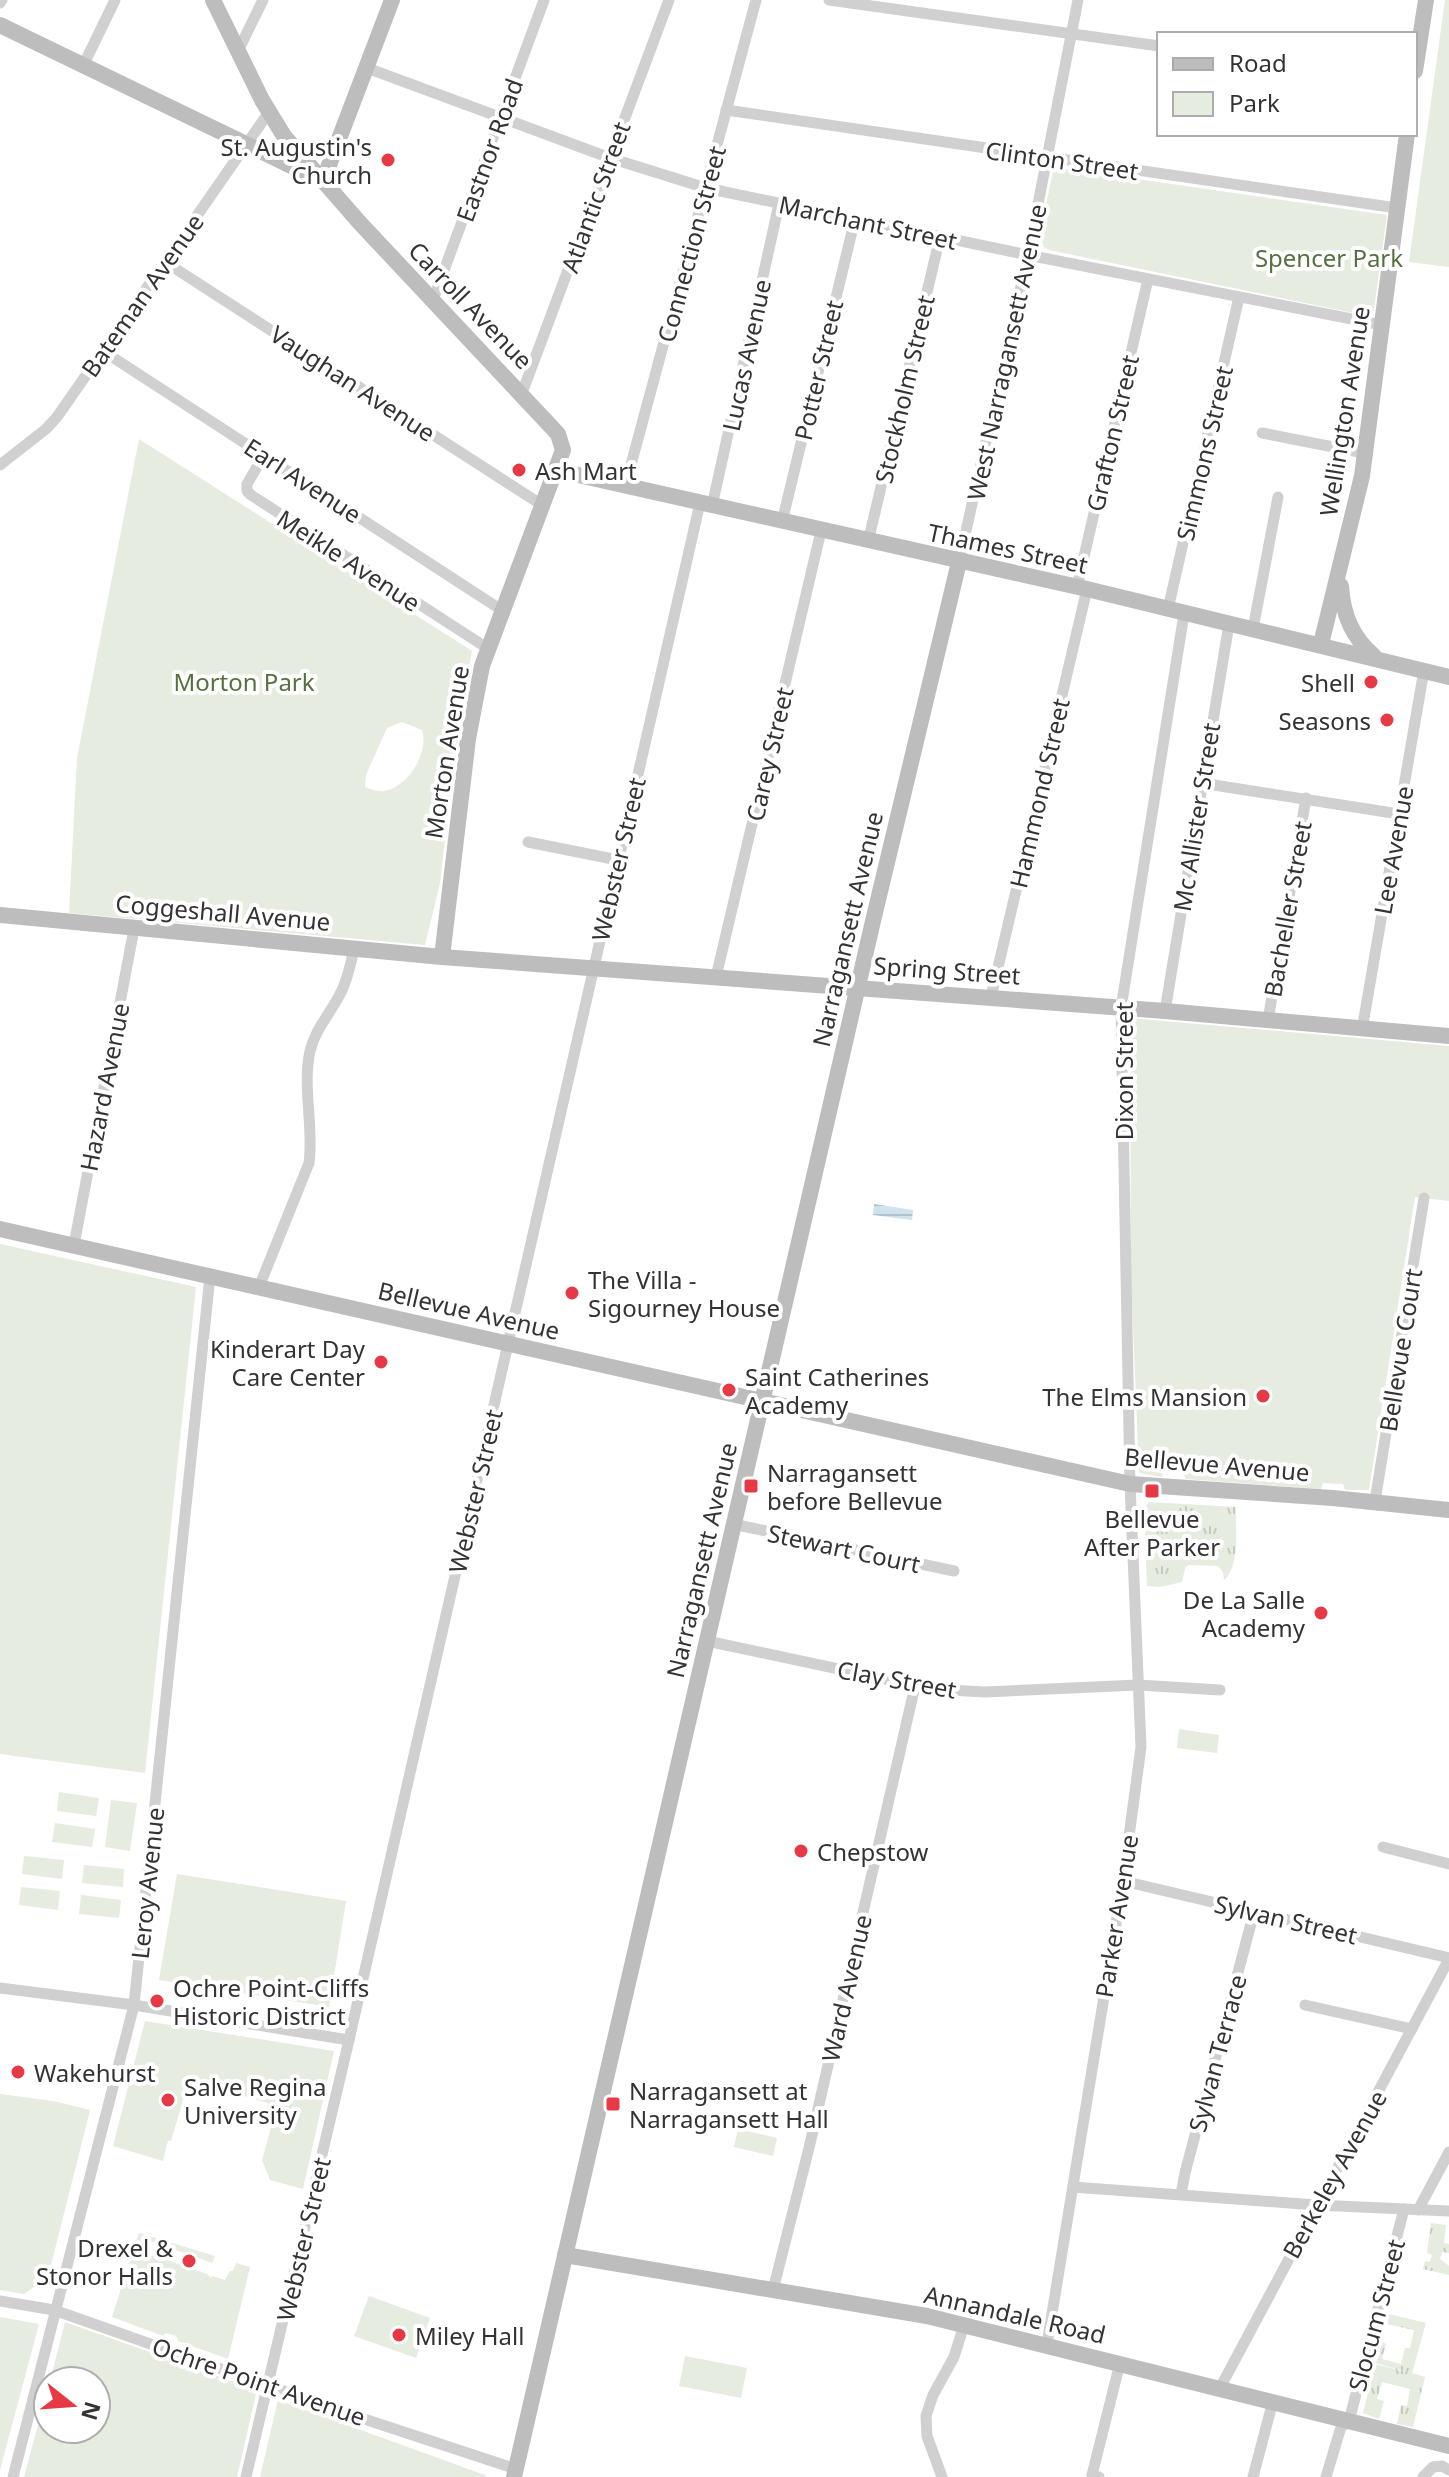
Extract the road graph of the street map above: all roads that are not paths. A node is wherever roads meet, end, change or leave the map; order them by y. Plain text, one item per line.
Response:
1 (115, 0) edge
2 (213, 0) edge
3 (263, 0) edge
4 (392, 0) edge
5 (544, 0) edge
6 (669, 0) edge
7 (756, 0) edge
8 (829, 0) edge
9 (1078, 0) edge
10 (1426, 0) edge
11 (0, 25) edge
12 (1071, 34) junction
13 (1157, 46) edge
14 (238, 51) junction
15 (1417, 58) edge
16 (83, 66) junction
17 (367, 68) junction
18 (726, 110) junction
19 (269, 112) junction
20 (501, 118) junction
21 (1407, 136) edge
22 (247, 143) junction
23 (610, 158) junction
24 (1047, 158) junction
25 (323, 181) junction
26 (706, 188) junction
27 (779, 204) junction
28 (1397, 208) junction
29 (855, 219) junction
30 (940, 237) junction
31 (1028, 255) junction
32 (165, 262) junction
33 (1148, 279) junction
34 (1239, 297) junction
35 (433, 300) junction
36 (1382, 325) junction
37 (103, 351) junction
38 (522, 393) junction
39 (1262, 433) dead end
40 (1364, 453) junction
41 (264, 455) junction
42 (0, 465) edge
43 (556, 470) junction
44 (625, 487) junction
45 (1278, 497) dead end
46 (542, 505) junction
47 (706, 505) junction
48 (782, 522) junction
49 (821, 531) junction
50 (868, 542) junction
51 (959, 562) junction
52 (1340, 571) junction
53 (1082, 588) junction
54 (503, 611) junction
55 (1176, 611) junction
56 (1229, 624) junction
57 (1253, 629) junction
58 (1321, 644) junction
59 (487, 648) junction
60 (1375, 658) junction
61 (1424, 670) junction
62 (1449, 677) edge
63 (1201, 783) junction
64 (1306, 798) junction
65 (1399, 814) junction
66 (528, 842) dead end
67 (618, 860) junction
68 (0, 915) edge
69 (134, 929) junction
70 (354, 948) junction
71 (442, 957) junction
72 (592, 968) junction
73 (716, 977) junction
74 (857, 987) junction
75 (991, 997) junction
76 (1121, 1008) junction
77 (1165, 1011) junction
78 (1268, 1020) junction
79 (1362, 1030) junction
80 (1449, 1036) edge
81 (1424, 1198) dead end
82 (0, 1229) edge
83 (74, 1245) junction
84 (210, 1276) junction
85 (259, 1287) junction
86 (508, 1344) junction
87 (762, 1401) junction
88 (1130, 1484) junction
89 (1375, 1501) junction
90 (1449, 1510) edge
91 (733, 1524) junction
92 (954, 1571) dead end
93 (707, 1641) junction
94 (1138, 1685) junction
95 (915, 1686) junction
96 (1220, 1690) dead end
97 (1383, 1847) dead end
98 (1449, 1864) edge
99 (1123, 1881) junction
100 (1254, 1912) junction
101 (1449, 1959) edge
102 (0, 1988) edge
103 (134, 2005) junction
104 (1305, 2005) dead end
105 (1412, 2029) junction
106 (349, 2040) junction
107 (1449, 2152) edge
108 (1073, 2187) junction
109 (1181, 2194) junction
110 (1316, 2205) junction
111 (1404, 2209) junction
112 (1418, 2210) junction
113 (1449, 2211) edge
114 (565, 2255) junction
115 (773, 2290) junction
116 (0, 2301) edge
117 (54, 2310) junction
118 (964, 2325) junction
119 (1047, 2344) junction
120 (1120, 2363) junction
121 (269, 2385) junction
122 (1220, 2388) junction
123 (1273, 2401) junction
124 (1349, 2421) junction
125 (1448, 2442) edge
126 (1449, 2470) edge
127 (515, 2473) edge
128 (13, 2477) edge
129 (246, 2477) edge
130 (942, 2477) edge
131 (1099, 2477) edge
132 (1253, 2477) edge
133 (1326, 2477) edge
134 (1423, 2477) edge

1 - 16 street
2 - 14 main road, Carroll Avenue
3 - 14 street
4 - 17 main road
5 - 20 street, Eastnor Road
6 - 23 street, Atlantic Street
7 - 18 street, Connection Street
8 - 12 street
9 - 12 street, West Narragansett Avenue
10 - 15 main road
11 - 16 main road, Carroll Avenue
12 - 13 street
12 - 24 street, West Narragansett Avenue
14 - 19 main road, Carroll Avenue
16 - 22 main road, Carroll Avenue
17 - 20 street, Marchant Street
17 - 25 main road
18 - 24 street, Clinton Street
18 - 26 street, Connection Street
19 - 22 street, Bateman Avenue
19 - 25 main road, Carroll Avenue
20 - 23 street, Marchant Street
20 - 35 street, Eastnor Road
21 - 28 main road, Wellington Avenue
22 - 25 main road, Carroll Avenue
22 - 32 street, Bateman Avenue
23 - 26 street, Marchant Street
23 - 38 street, Atlantic Street
24 - 28 street, Clinton Street
24 - 31 street, West Narragansett Avenue
25 - 35 main road, Carroll Avenue
26 - 27 street, Marchant Street
26 - 44 street, Connection Street
27 - 29 street, Marchant Street
27 - 47 street, Lucas Avenue
28 - 36 main road, Wellington Avenue
29 - 30 street, Marchant Street
29 - 48 street, Potter Street
30 - 31 street, Marchant Street
30 - 50 street, Stockholm Street
31 - 33 street, Marchant Street
31 - 51 street, West Narragansett Avenue
32 - 37 street, Bateman Avenue
32 - 46 street, Vaughan Avenue
33 - 34 street, Marchant Street
33 - 53 street, Grafton Street
34 - 36 street, Marchant Street
34 - 55 street, Simmons Street
35 - 38 main road, Carroll Avenue
36 - 40 main road, Wellington Avenue
37 - 41 street, Earl Avenue
37 - 42 street, Bateman Avenue
38 - 43 main road, Carroll Avenue
39 - 40 street
40 - 52 main road, Wellington Avenue
41 - 54 street, Earl Avenue
41 - 59 street, Meikle Avenue
43 - 44 main road, Thames Street
43 - 46 main road, Morton Avenue
44 - 47 main road, Thames Street
45 - 57 street
46 - 54 main road, Morton Avenue
47 - 48 main road, Thames Street
47 - 67 street, Webster Street
48 - 49 main road, Thames Street
49 - 50 main road, Thames Street
49 - 73 street, Carey Street
50 - 51 main road, Thames Street
51 - 53 main road, Thames Street
51 - 74 main road, Narragansett Avenue
52 - 58 main road, Wellington Avenue
52 - 60 main road
53 - 55 main road, Thames Street
53 - 75 street, Hammond Street
54 - 59 main road, Morton Avenue
55 - 56 main road, Thames Street
55 - 76 street, Dixon Street
56 - 57 main road, Thames Street
56 - 63 street, Mc Allister Street
57 - 58 main road, Thames Street
58 - 60 main road, Thames Street
59 - 71 main road, Morton Avenue
60 - 61 main road, Thames Street
61 - 62 main road, Thames Street
61 - 65 street, Lee Avenue
63 - 64 street
63 - 77 street, Mc Allister Street
64 - 65 street
64 - 78 street, Bacheller Street
65 - 79 street, Lee Avenue
66 - 67 street
67 - 72 street, Webster Street
68 - 69 main road, Coggeshall Avenue
69 - 70 main road, Coggeshall Avenue
69 - 83 street, Hazard Avenue
70 - 71 main road, Coggeshall Avenue
70 - 85 street
71 - 72 main road, Spring Street
72 - 73 main road, Spring Street
72 - 86 street, Webster Street
73 - 74 main road, Spring Street
74 - 75 main road, Spring Street
74 - 87 main road, Narragansett Avenue
75 - 76 main road, Spring Street
76 - 77 main road, Spring Street
76 - 88 street, Dixon Street
77 - 78 main road, Spring Street
78 - 79 main road, Spring Street
79 - 80 main road, Spring Street
81 - 89 street, Bellevue Court
82 - 83 main road, Bellevue Avenue
83 - 84 main road, Bellevue Avenue
84 - 85 main road, Bellevue Avenue
84 - 103 street, Leroy Avenue
85 - 86 main road, Bellevue Avenue
86 - 87 main road, Bellevue Avenue
86 - 106 street, Webster Street
87 - 88 main road, Bellevue Avenue
87 - 91 main road, Narragansett Avenue
88 - 89 main road, Bellevue Avenue
88 - 94 street, Parker Avenue
89 - 90 main road, Bellevue Avenue
91 - 92 street, Stewart Court
91 - 93 main road, Narragansett Avenue
93 - 95 street, Clay Street
93 - 114 main road, Narragansett Avenue
94 - 95 street, Clay Street
94 - 96 street, Clay Street
94 - 99 street, Parker Avenue
95 - 115 street, Ward Avenue
97 - 98 street
99 - 100 street, Sylvan Street
99 - 108 street, Parker Avenue
100 - 101 street, Sylvan Street
100 - 109 street, Sylvan Terrace
101 - 105 street, Berkeley Avenue
102 - 103 street
103 - 106 street
103 - 117 street, Leroy Avenue
104 - 105 street
105 - 110 street, Berkeley Avenue
106 - 121 street, Webster Street
107 - 112 street, Slocum Street
108 - 109 street
108 - 119 street, Parker Avenue
109 - 110 street
110 - 111 street
110 - 122 street, Berkeley Avenue
111 - 112 street
111 - 124 street, Slocum Street
112 - 113 street
114 - 115 main road, Annandale Road
114 - 127 main road, Narragansett Avenue
115 - 118 main road, Annandale Road
116 - 117 street, Ochre Point Avenue
117 - 121 street, Ochre Point Avenue
117 - 128 street, Leroy Avenue
118 - 119 main road, Annandale Road
118 - 130 street
119 - 120 main road, Annandale Road
120 - 122 main road, Annandale Road
120 - 131 street
121 - 127 street, Ochre Point Avenue
121 - 129 street, Webster Street
122 - 123 main road, Annandale Road
123 - 124 main road, Annandale Road
123 - 132 street
124 - 125 main road, Annandale Road
124 - 133 street, Slocum Street
126 - 134 street

